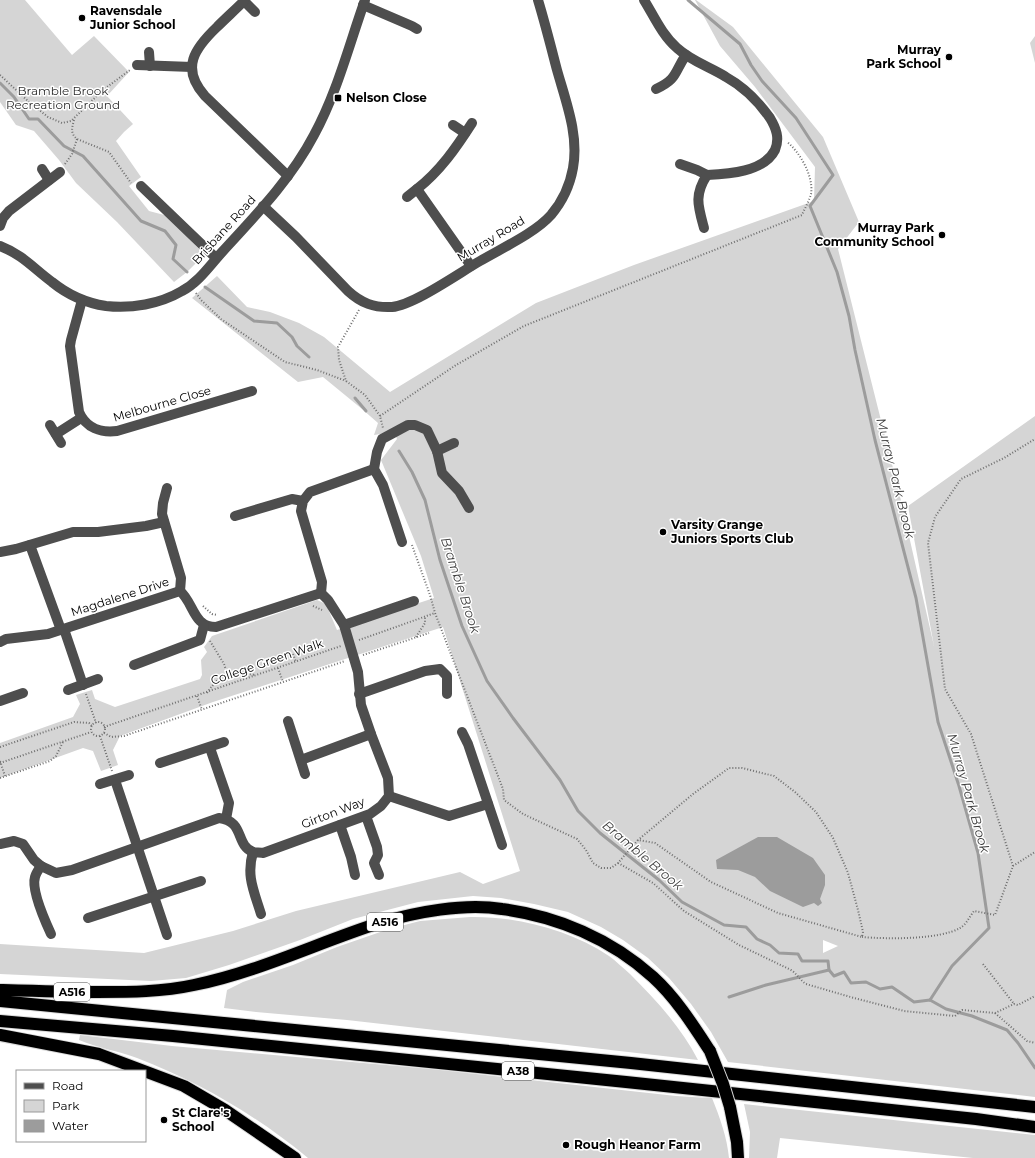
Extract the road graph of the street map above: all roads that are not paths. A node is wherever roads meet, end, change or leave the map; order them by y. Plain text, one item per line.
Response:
1 (538, 0) edge
2 (644, 0) edge
3 (244, 1) edge
4 (364, 3) edge
5 (255, 12) dead end
6 (417, 29) dead end
7 (149, 52) dead end
8 (686, 55) junction
9 (137, 65) road end
10 (150, 66) junction
11 (192, 67) junction
12 (656, 89) dead end
13 (472, 123) dead end
14 (454, 125) dead end
15 (465, 133) junction
16 (680, 164) dead end
17 (42, 170) dead end
18 (60, 172) dead end
19 (707, 175) junction
20 (288, 176) junction
21 (49, 180) junction
22 (141, 186) road end
23 (417, 189) junction
24 (407, 197) dead end
25 (263, 206) junction
26 (0, 226) edge
27 (704, 228) dead end
28 (0, 246) edge
29 (216, 258) junction
30 (471, 266) junction
31 (82, 300) junction
32 (238, 384) dead end
33 (252, 391) dead end
34 (240, 394) junction
35 (81, 418) junction
36 (50, 425) dead end
37 (454, 443) dead end
38 (437, 451) junction
39 (374, 469) junction
40 (167, 488) dead end
41 (303, 501) junction
42 (469, 508) dead end
43 (235, 516) dead end
44 (164, 522) junction
45 (402, 542) dead end
46 (30, 545) junction
47 (0, 552) edge
48 (180, 591) junction
49 (321, 593) junction
50 (414, 601) dead end
51 (342, 622) junction
52 (207, 626) junction
53 (62, 629) junction
54 (0, 642) edge
55 (134, 665) dead end
56 (98, 679) dead end
57 (83, 685) junction
58 (68, 690) dead end
59 (23, 693) dead end
60 (359, 694) junction
61 (447, 694) dead end
62 (0, 701) edge
63 (288, 722) dead end
64 (462, 732) dead end
65 (371, 734) junction
66 (224, 742) dead end
67 (210, 748) junction
68 (301, 760) junction
69 (160, 763) dead end
70 (305, 774) dead end
71 (129, 775) dead end
72 (115, 780) junction
73 (100, 784) dead end
74 (389, 796) junction
75 (488, 804) junction
76 (366, 816) junction
77 (226, 819) junction
78 (340, 825) junction
79 (0, 844) edge
80 (502, 845) dead end
81 (138, 847) junction
82 (253, 852) junction
83 (41, 866) junction
84 (355, 875) dead end
85 (379, 875) dead end
86 (201, 881) dead end
87 (155, 896) junction
88 (261, 914) dead end
89 (88, 918) dead end
90 (51, 934) dead end
91 (167, 935) dead end
92 (0, 990) edge
93 (0, 1001) edge
94 (0, 1021) edge
95 (0, 1035) edge
96 (142, 1070) edge
97 (146, 1072) edge
98 (1035, 1107) edge
99 (1035, 1127) edge
100 (295, 1158) edge
101 (738, 1158) edge

1 - 30 street, Murray Road
2 - 8 street
3 - 5 street
3 - 11 street
4 - 6 street
4 - 20 street, Brisbane Road
7 - 10 street
8 - 12 street
8 - 19 street
9 - 10 street
10 - 11 street
11 - 20 street
13 - 15 street
14 - 15 street
15 - 23 street
16 - 19 street
17 - 21 street
18 - 21 street
19 - 27 street
20 - 25 street, Brisbane Road
21 - 26 street
22 - 29 street
23 - 24 street
23 - 30 street
25 - 29 street, Brisbane Road
25 - 30 street, Murray Road
28 - 31 street, Brisbane Road
29 - 31 street, Brisbane Road
31 - 35 street
32 - 34 street
33 - 34 street, Melbourne Close
34 - 35 street, Melbourne Close
35 - 36 street
37 - 38 street
38 - 39 street
38 - 42 street
39 - 41 street
39 - 45 street
40 - 44 street
41 - 43 street
41 - 49 street
44 - 46 street
44 - 48 street
46 - 47 street
46 - 53 street
48 - 52 street, Magdalene Drive
48 - 53 street, Magdalene Drive
49 - 51 street
49 - 52 street
50 - 51 street
51 - 60 street
52 - 55 street
53 - 54 street, Magdalene Drive
53 - 57 street
56 - 57 street
57 - 58 street
59 - 62 street
60 - 61 street
60 - 65 street
63 - 68 street
64 - 75 street
65 - 68 street
65 - 74 street
66 - 67 street
67 - 69 street
67 - 77 street
68 - 70 street
71 - 72 street
72 - 73 street
72 - 81 street
74 - 75 street
74 - 76 street, Girton Way
75 - 80 street
76 - 78 street, Girton Way
76 - 85 street
77 - 81 street
77 - 82 street
78 - 82 street, Girton Way
78 - 84 street
79 - 83 street
81 - 83 street
81 - 87 street
82 - 88 street
83 - 90 street
86 - 87 street
87 - 89 street
87 - 91 street
92 - 101 highway, A516, bridge
93 - 98 highway, A38
94 - 99 highway, A38
95 - 96 highway
97 - 100 highway

